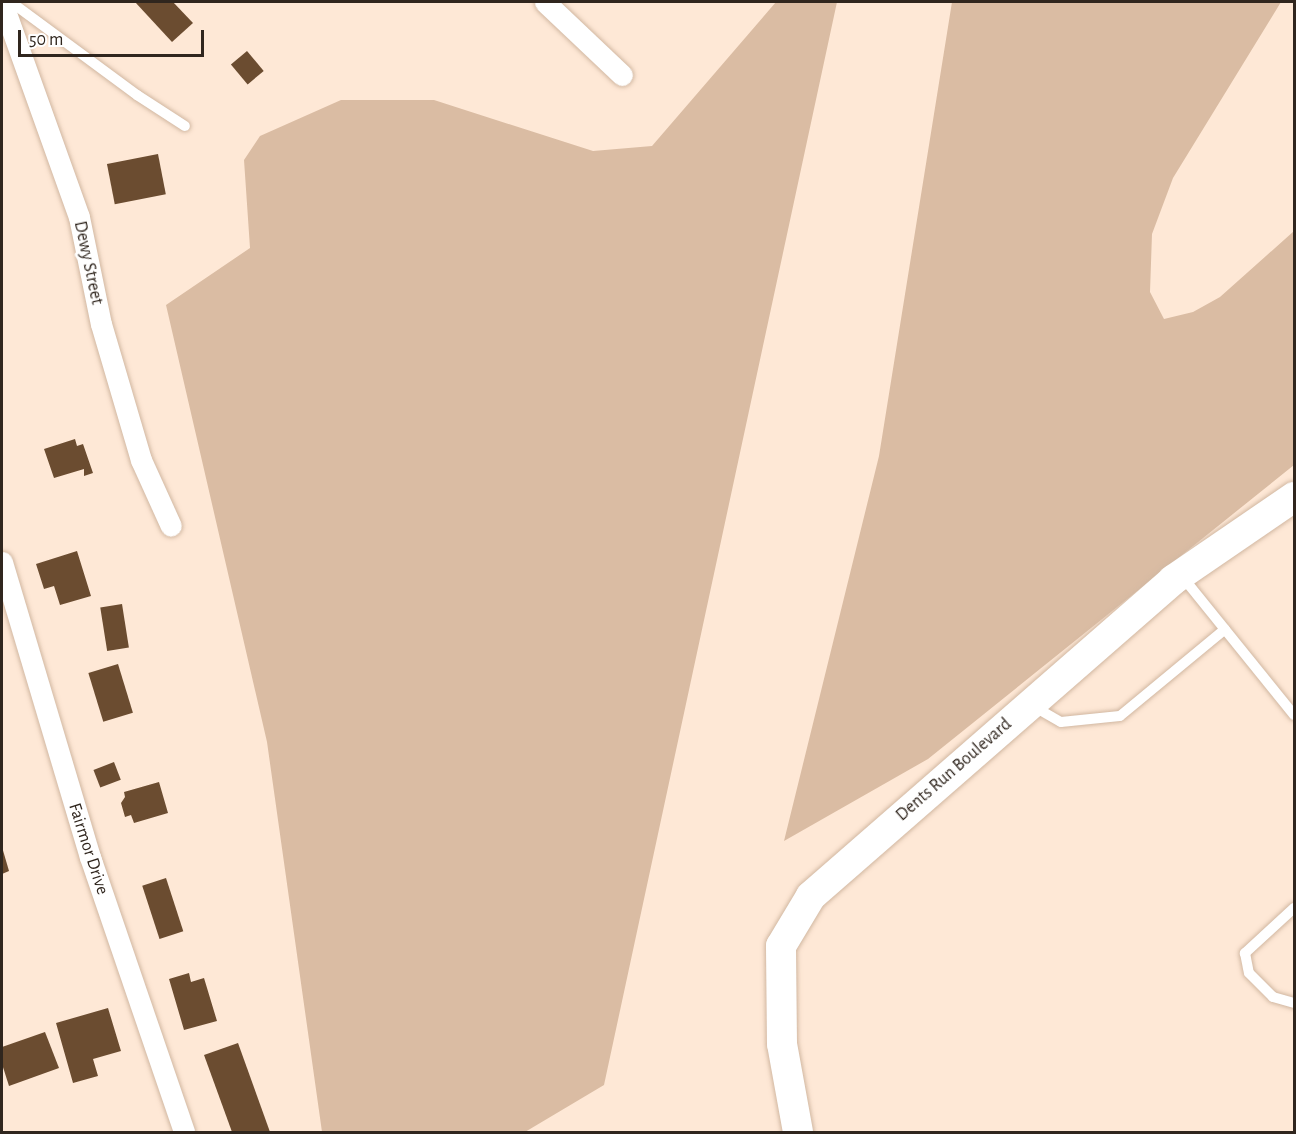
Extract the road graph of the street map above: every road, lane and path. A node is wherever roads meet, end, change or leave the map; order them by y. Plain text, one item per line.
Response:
1 (2, 2) edge
2 (11, 2) edge
3 (545, 2) edge
4 (622, 75) dead end
5 (184, 126) dead end
6 (1294, 497) edge
7 (171, 526) dead end
8 (2, 562) edge
9 (1181, 575) junction
10 (1225, 629) junction
11 (1029, 704) junction
12 (1294, 715) edge
13 (1294, 908) edge
14 (1294, 1003) edge
15 (184, 1132) edge
16 (798, 1132) edge

1 - 7 street, Dewy Street
2 - 5 lane
3 - 4 street
6 - 9 street, Dents Run Boulevard
8 - 15 street, Fairmor Drive
9 - 10 lane
9 - 11 street, Dents Run Boulevard
10 - 11 lane
10 - 12 lane
11 - 16 street, Dents Run Boulevard
13 - 14 lane

